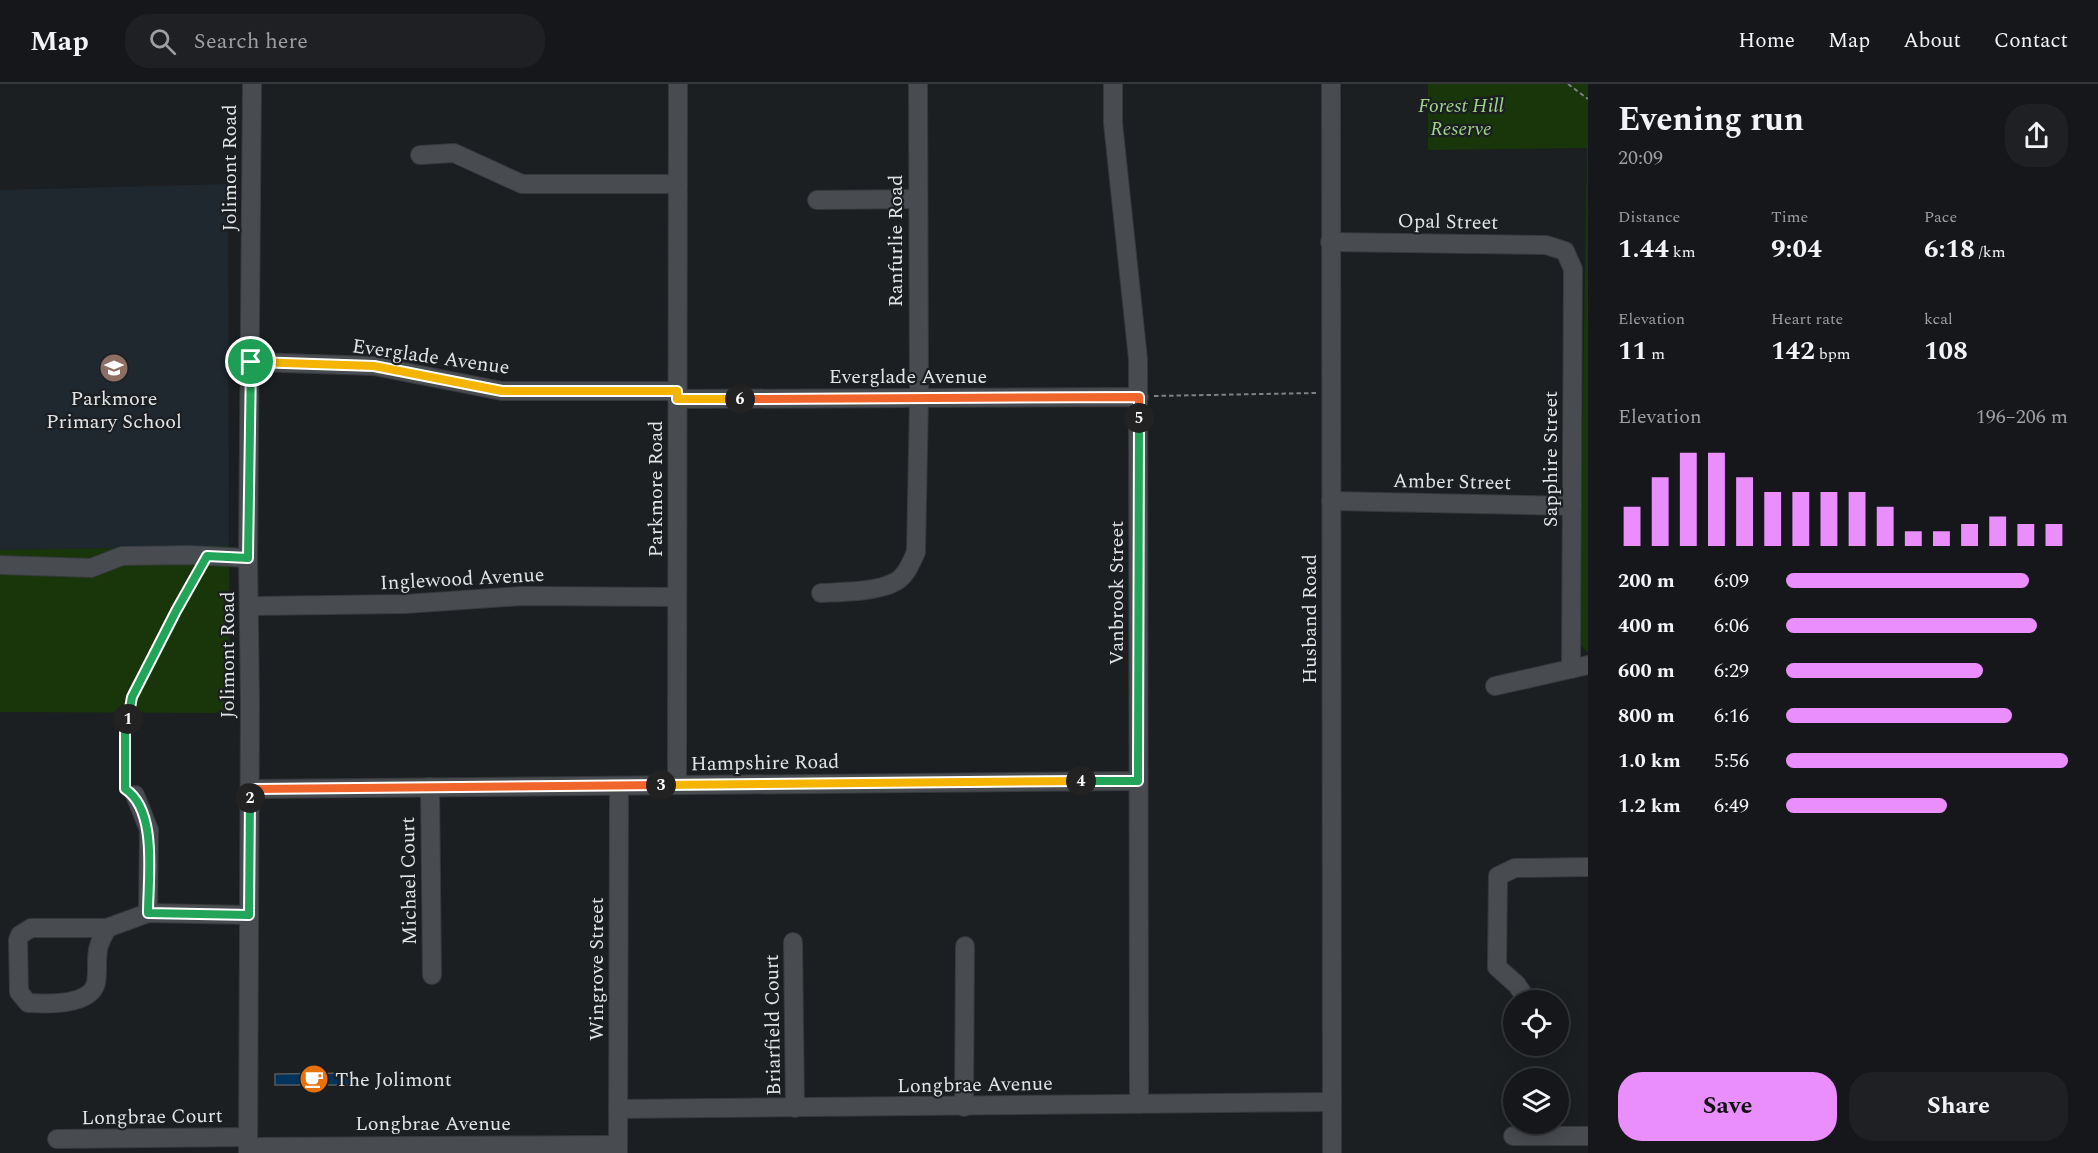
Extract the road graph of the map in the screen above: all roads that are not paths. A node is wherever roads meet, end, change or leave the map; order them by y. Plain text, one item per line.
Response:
1 (252, 84) edge
2 (678, 84) edge
3 (918, 84) edge
4 (1113, 84) edge
5 (1330, 84) edge
6 (420, 155) dead end
7 (678, 184) junction
8 (917, 199) junction
9 (817, 200) dead end
10 (1330, 242) junction
11 (1565, 251) joint
12 (251, 362) junction
13 (677, 395) junction
14 (1139, 397) junction
15 (920, 398) junction
16 (1331, 501) junction
17 (1572, 506) junction
18 (248, 558) junction
19 (0, 565) edge
20 (821, 593) dead end
21 (677, 597) junction
22 (249, 606) junction
23 (1580, 667) edge
24 (1495, 686) dead end
25 (1138, 781) junction
26 (677, 785) junction
27 (619, 786) junction
28 (430, 787) junction
29 (250, 789) junction
30 (135, 795) road end
31 (1588, 867) edge
32 (148, 913) junction
33 (249, 915) junction
34 (107, 928) junction
35 (793, 942) dead end
36 (965, 946) dead end
37 (432, 975) dead end
38 (1520, 990) edge
39 (1332, 1102) junction
40 (1139, 1104) junction
41 (964, 1107) junction
42 (795, 1108) junction
43 (618, 1109) junction
44 (1513, 1136) dead end
45 (1588, 1136) edge
46 (57, 1139) dead end
47 (248, 1146) edge
48 (618, 1149) edge
49 (1332, 1153) edge

1 - 12 street, Jolimont Road
2 - 7 street, Parkmore Road
3 - 8 street, Ranfurlie Road
4 - 14 street, Vanbrook Street
5 - 10 street, Husband Road
6 - 7 street
7 - 13 street, Parkmore Road
8 - 9 street
8 - 15 street, Ranfurlie Road
10 - 11 street, Opal Street
10 - 16 street, Husband Road
11 - 17 street, Sapphire Street
12 - 13 street, Everglade Avenue
12 - 18 street, Jolimont Road
13 - 15 street, Everglade Avenue
13 - 21 street, Parkmore Road
14 - 15 street, Everglade Avenue
14 - 25 street, Vanbrook Street
15 - 20 street, Ranfurlie Road
16 - 17 street, Amber Street
16 - 39 street, Husband Road
17 - 23 street, Sapphire Street
18 - 19 street
18 - 22 street, Jolimont Road
21 - 22 street, Inglewood Avenue
21 - 26 street, Parkmore Road
22 - 29 street, Jolimont Road
23 - 24 street
25 - 26 street, Hampshire Road
25 - 40 street, Vanbrook Street
26 - 27 street, Hampshire Road
27 - 28 street, Hampshire Road
27 - 43 street, Wingrove Street
28 - 29 street, Hampshire Road
28 - 37 street, Michael Court
29 - 33 street, Jolimont Road
30 - 32 street
31 - 38 street
32 - 33 street
32 - 34 street
33 - 47 street, Jolimont Road
34 - 34 street
35 - 42 street, Briarfield Court
36 - 41 street
39 - 40 street, Longbrae Avenue
39 - 49 street, Husband Road
40 - 41 street, Longbrae Avenue
41 - 42 street, Longbrae Avenue
42 - 43 street, Longbrae Avenue
43 - 48 street, Wingrove Street
44 - 45 street
46 - 47 street, Longbrae Court
47 - 48 street, Longbrae Avenue

